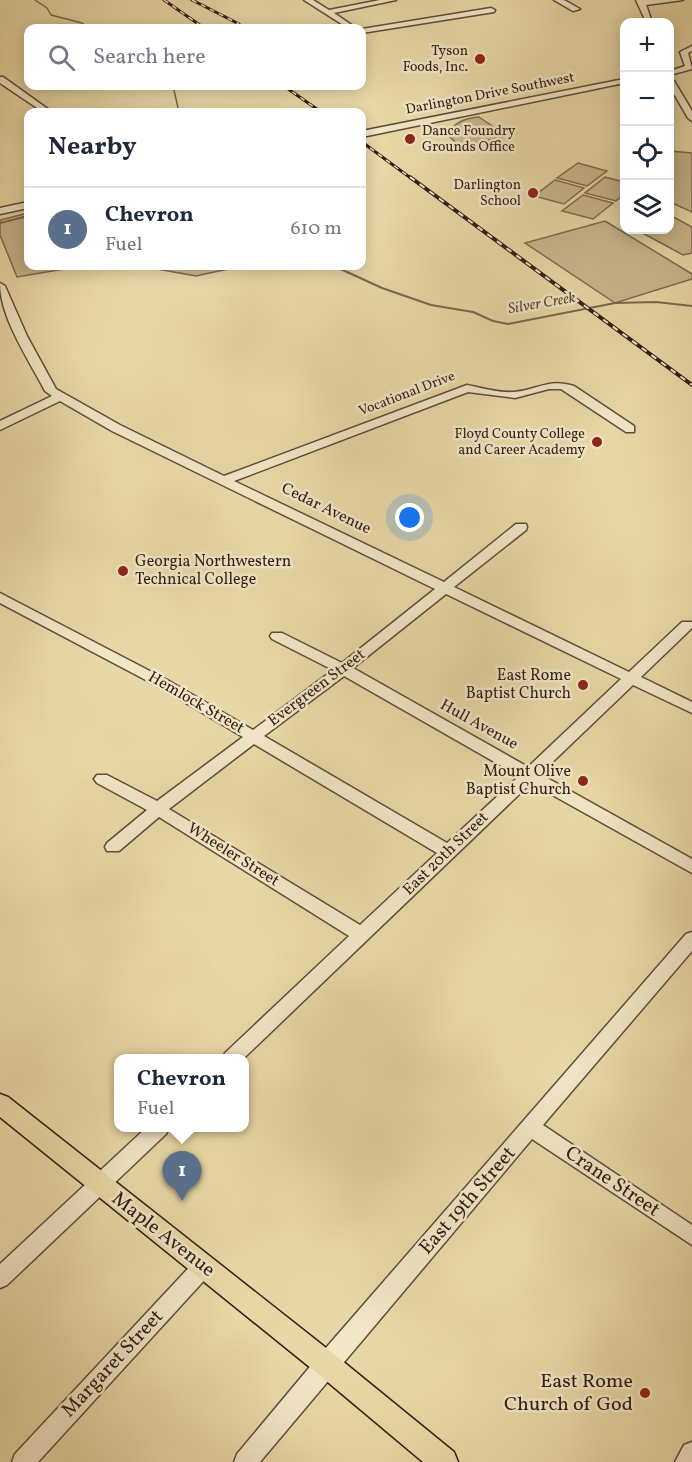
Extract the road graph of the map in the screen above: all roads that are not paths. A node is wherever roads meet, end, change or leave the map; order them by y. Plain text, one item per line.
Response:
1 (309, 0) edge
2 (345, 0) edge
3 (392, 0) edge
4 (558, 0) edge
5 (679, 0) edge
6 (641, 1) edge
7 (356, 7) junction
8 (491, 9) dead end
9 (576, 9) dead end
10 (328, 12) junction
11 (647, 18) edge
12 (347, 24) edge
13 (366, 30) edge
14 (692, 48) edge
15 (672, 72) edge
16 (0, 79) edge
17 (620, 82) edge
18 (674, 89) edge
19 (42, 108) edge
20 (692, 118) edge
21 (366, 133) edge
22 (24, 206) edge
23 (0, 211) edge
24 (0, 286) edge
25 (59, 397) junction
26 (0, 426) edge
27 (630, 429) dead end
28 (224, 480) junction
29 (521, 527) dead end
30 (447, 587) junction
31 (0, 597) edge
32 (687, 625) dead end
33 (277, 636) dead end
34 (343, 669) junction
35 (632, 678) junction
36 (692, 708) edge
37 (254, 736) junction
38 (530, 774) junction
39 (102, 779) dead end
40 (158, 809) junction
41 (113, 847) dead end
42 (449, 852) junction
43 (692, 867) edge
44 (362, 934) junction
45 (692, 939) edge
46 (237, 1054) edge
47 (0, 1104) edge
48 (532, 1128) junction
49 (155, 1132) edge
50 (99, 1185) junction
51 (692, 1236) edge
52 (203, 1266) junction
53 (0, 1278) edge
54 (326, 1364) junction
55 (692, 1453) edge
56 (23, 1462) edge
57 (245, 1462) edge
58 (444, 1462) edge
59 (686, 1462) edge

1 - 10 street
2 - 7 street
3 - 7 street
4 - 9 street
5 - 6 street
6 - 11 street
7 - 10 street
8 - 13 street
10 - 12 street
14 - 15 street
16 - 19 street
17 - 21 street, Darlington Drive Southwest
18 - 20 street
22 - 23 street
24 - 25 street, Cedar Avenue
25 - 26 street
25 - 28 street, Cedar Avenue
27 - 28 street, Vocational Drive
28 - 30 street, Cedar Avenue
29 - 30 street, Evergreen Street
30 - 34 street, Evergreen Street
30 - 35 street, Cedar Avenue
31 - 37 street, Hemlock Street
32 - 35 street, East 20th Street
33 - 34 street, Hull Avenue
34 - 37 street, Evergreen Street
34 - 38 street, Hull Avenue
35 - 36 street, Cedar Avenue
35 - 38 street, East 20th Street
37 - 40 street, Evergreen Street
37 - 42 street, Hemlock Street
38 - 42 street, East 20th Street
38 - 43 street, Hull Avenue
39 - 40 street, Wheeler Street
40 - 41 street, Evergreen Street
40 - 44 street, Wheeler Street
42 - 44 street, East 20th Street
44 - 46 street, East 20th Street
45 - 48 street, East 19th Street
47 - 50 main road, Maple Avenue
48 - 51 street, Crane Street
48 - 54 street, East 19th Street
49 - 50 street
50 - 52 main road, Maple Avenue
50 - 53 street
52 - 54 main road, Maple Avenue
52 - 56 street, Margaret Street
54 - 57 street, East 19th Street
54 - 58 main road, Maple Avenue
55 - 59 street

